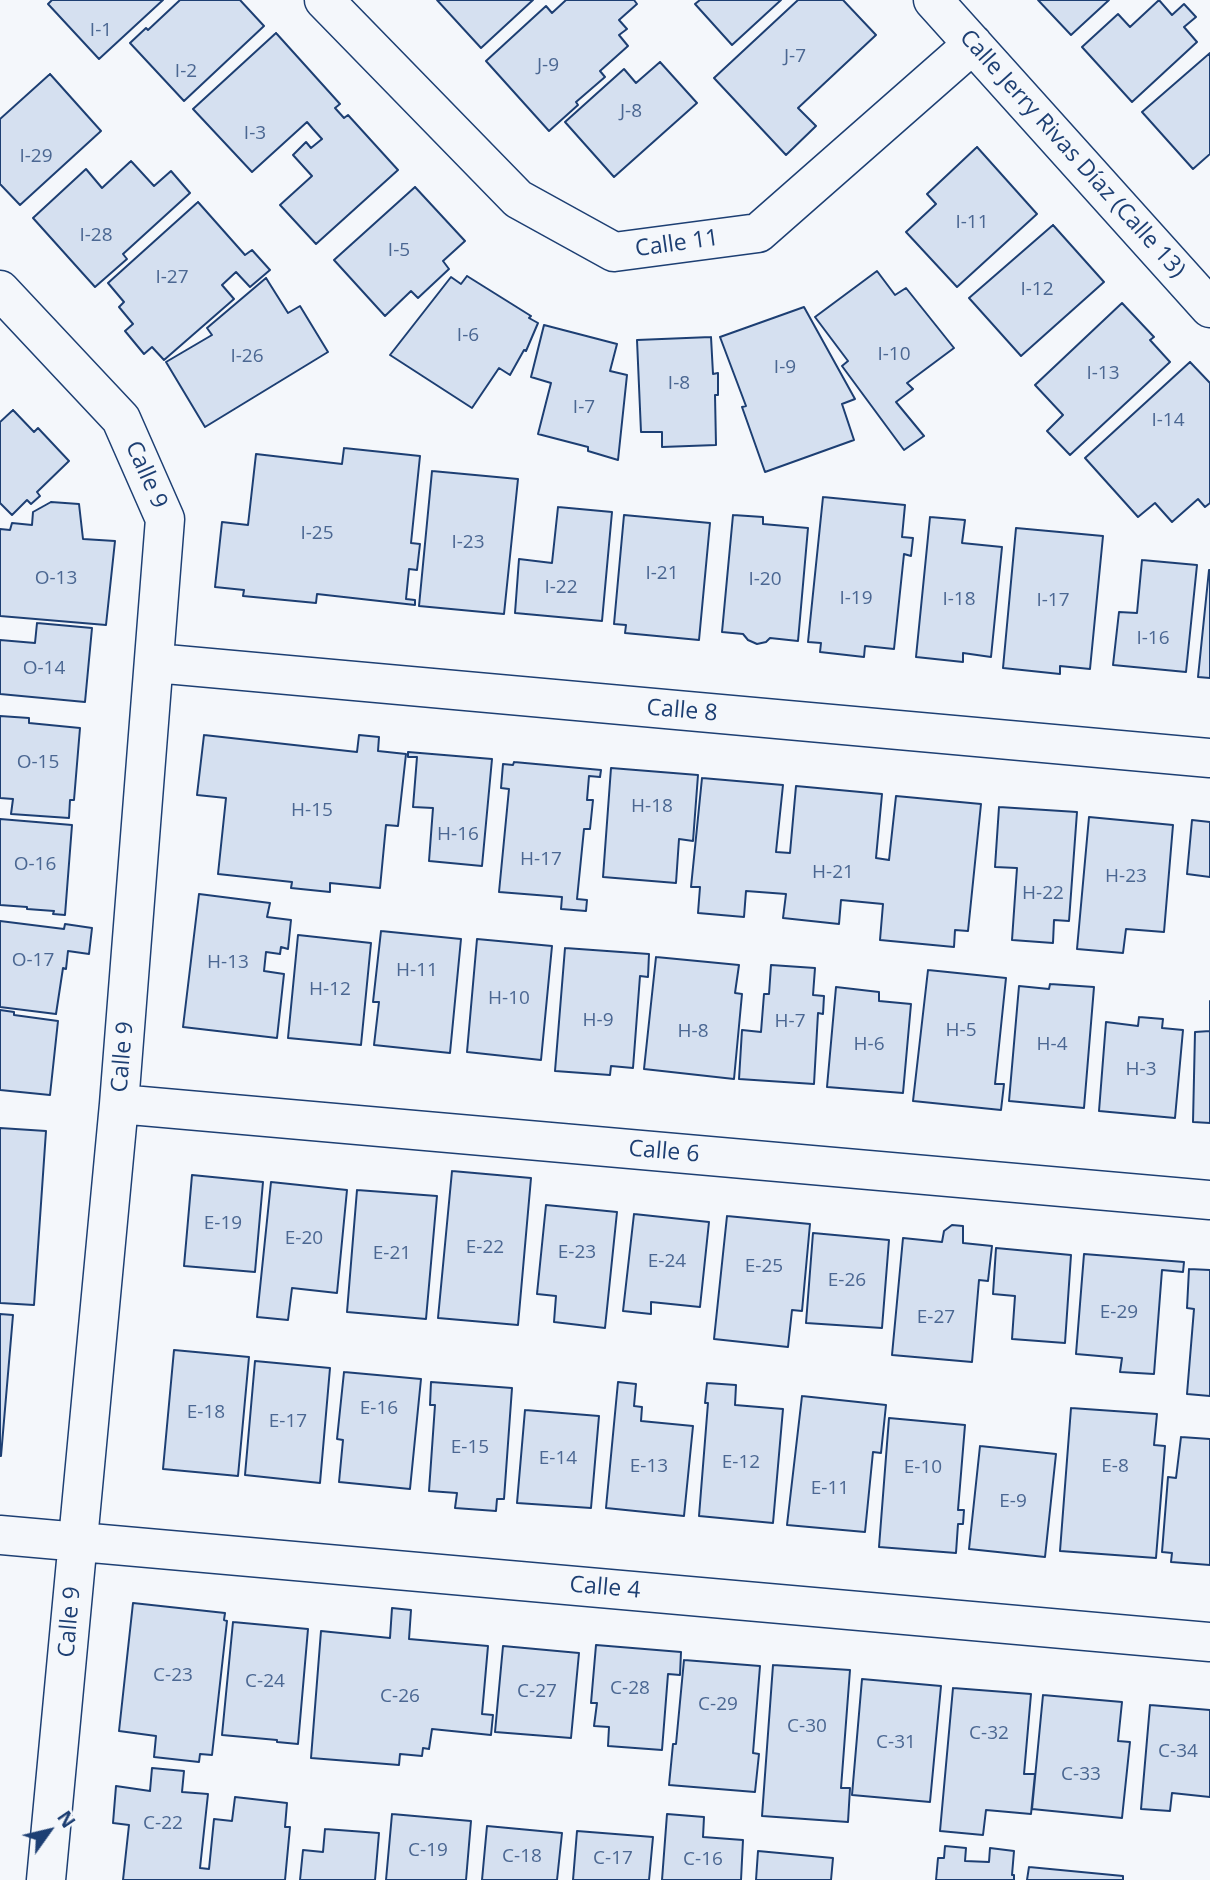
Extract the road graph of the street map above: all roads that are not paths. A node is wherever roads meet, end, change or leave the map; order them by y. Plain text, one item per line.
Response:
1 (324, 0) edge
2 (933, 0) edge
3 (973, 44) junction
4 (0, 290) edge
5 (1210, 308) edge
6 (155, 663) junction
7 (1210, 758) edge
8 (119, 1104) junction
9 (1210, 1200) edge
10 (0, 1535) edge
11 (78, 1542) junction
12 (1210, 1642) edge
13 (46, 1880) edge

1 - 3 street, Calle 11
2 - 3 street, Calle Jerry Rivas Díaz (Calle 13)
3 - 5 street, Calle Jerry Rivas Díaz (Calle 13)
4 - 6 street, Calle 9
6 - 7 street, Calle 8
6 - 8 street, Calle 9
8 - 9 street, Calle 6
8 - 11 street, Calle 9
10 - 11 street, Calle 4
11 - 12 street, Calle 4
11 - 13 street, Calle 9

